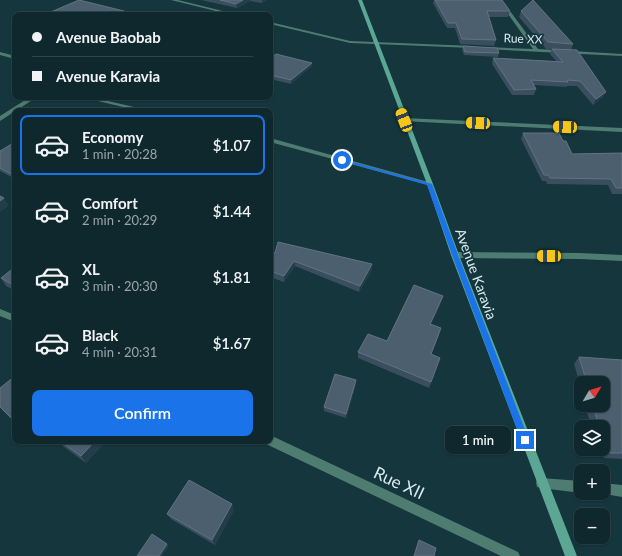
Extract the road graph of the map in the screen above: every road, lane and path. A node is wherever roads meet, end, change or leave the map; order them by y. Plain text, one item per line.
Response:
1 (173, 0) edge
2 (360, 0) edge
3 (500, 0) edge
4 (224, 12) edge
5 (273, 24) edge
6 (376, 44) junction
7 (536, 50) junction
8 (0, 53) edge
9 (622, 55) edge
10 (12, 57) edge
11 (29, 100) edge
12 (98, 100) edge
13 (17, 108) edge
14 (134, 108) edge
15 (12, 111) edge
16 (0, 119) edge
17 (404, 120) junction
18 (622, 130) edge
19 (273, 141) edge
20 (430, 184) junction
21 (455, 255) junction
22 (622, 258) edge
23 (0, 312) edge
24 (12, 318) edge
25 (273, 441) edge
26 (541, 483) junction
27 (574, 486) edge
28 (610, 490) edge
29 (622, 491) edge
30 (514, 556) edge
31 (570, 556) edge

1 - 4 street
2 - 6 street, Avenue Karavia
3 - 7 street
5 - 6 street, Rue XX
6 - 7 street, Rue XX
6 - 17 street, Avenue Karavia
7 - 9 street, Rue XX
8 - 10 street
11 - 13 street
12 - 14 street
15 - 16 street
17 - 18 street
17 - 20 street, Avenue Karavia
19 - 20 street
20 - 21 street, Avenue Karavia
21 - 22 street
21 - 26 street, Avenue Karavia
23 - 24 street
25 - 30 street, Rue XII
26 - 27 street
26 - 31 street, Avenue Karavia
28 - 29 street

